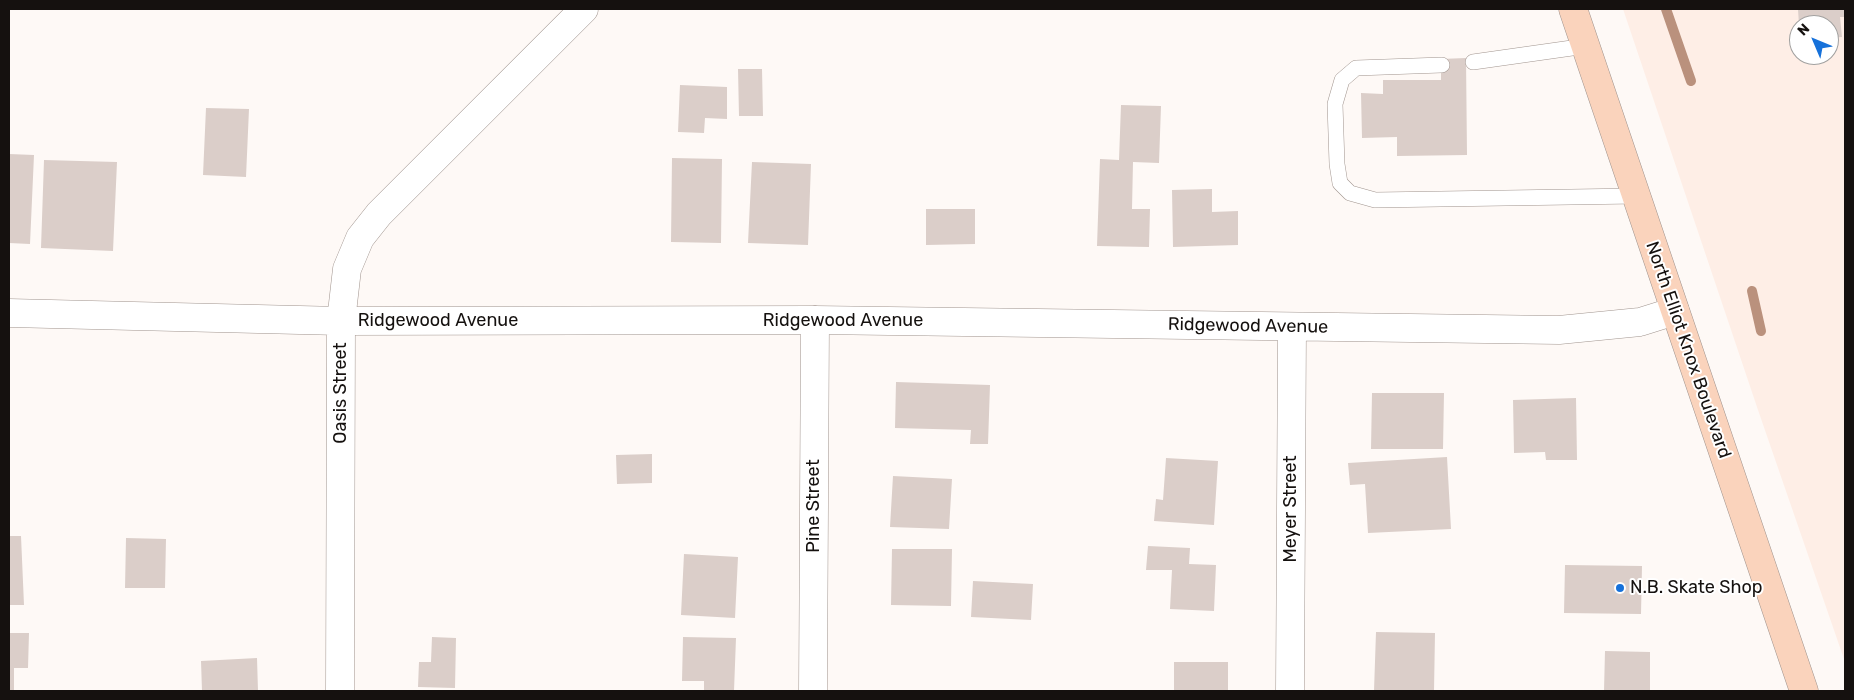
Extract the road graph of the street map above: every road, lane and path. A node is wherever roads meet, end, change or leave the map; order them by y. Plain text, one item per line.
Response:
1 (584, 9) edge
2 (1573, 9) edge
3 (1586, 46) junction
4 (1473, 62) dead end
5 (1442, 65) dead end
6 (1636, 196) junction
7 (1675, 311) junction
8 (9, 313) edge
9 (815, 320) junction
10 (341, 321) junction
11 (1292, 327) junction
12 (340, 691) edge
13 (813, 691) edge
14 (1290, 691) edge
15 (1804, 691) edge

1 - 10 street, Oasis Street
2 - 3 main road, North Elliot Knox Boulevard
3 - 4 lane
3 - 6 main road, North Elliot Knox Boulevard
5 - 6 lane
6 - 7 main road, North Elliot Knox Boulevard
7 - 11 street, Ridgewood Avenue
7 - 15 main road, North Elliot Knox Boulevard
8 - 10 street, Ridgewood Avenue
9 - 10 street, Ridgewood Avenue
9 - 11 street, Ridgewood Avenue
9 - 13 street, Pine Street
10 - 12 street, Oasis Street
11 - 14 street, Meyer Street

